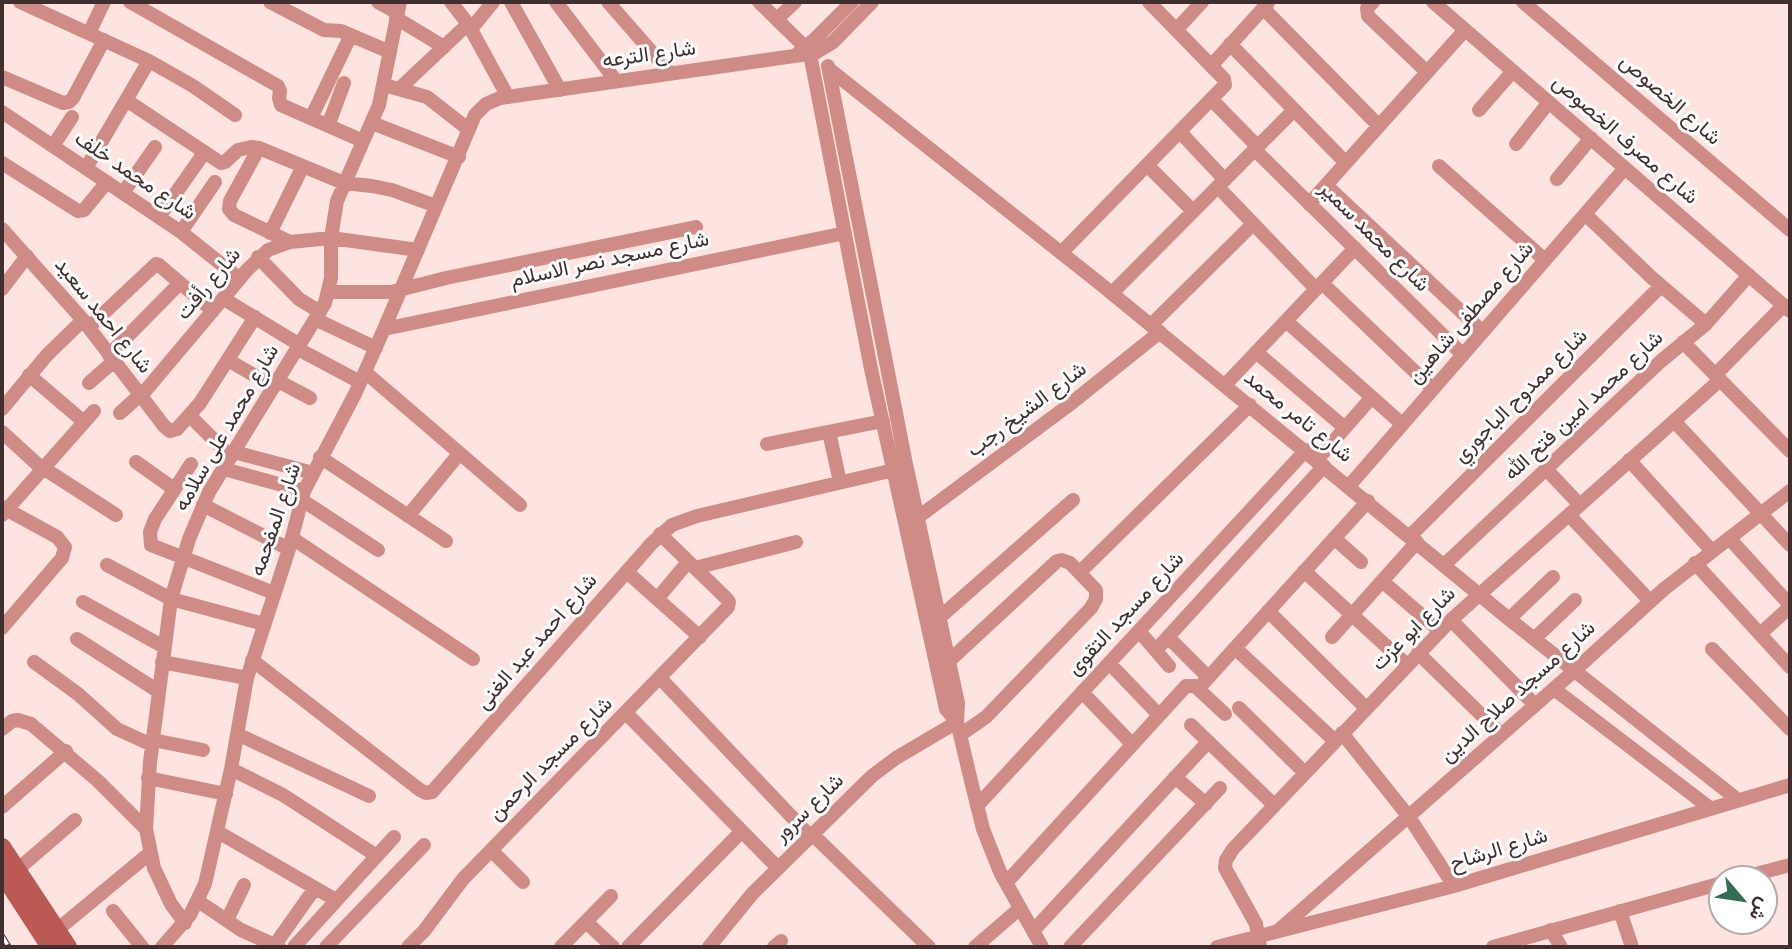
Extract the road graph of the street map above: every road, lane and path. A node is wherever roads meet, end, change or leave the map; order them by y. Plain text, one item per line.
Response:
1 (20, 2) edge
2 (104, 2) edge
3 (270, 2) edge
4 (378, 2) edge
5 (450, 2) edge
6 (494, 2) edge
7 (510, 2) edge
8 (556, 2) edge
9 (608, 2) edge
10 (759, 2) edge
11 (795, 2) edge
12 (852, 2) edge
13 (872, 2) edge
14 (1149, 2) edge
15 (1202, 2) edge
16 (1373, 2) edge
17 (1433, 2) edge
18 (1523, 2) edge
19 (137, 3) edge
20 (1266, 5) edge
21 (398, 11) edge
22 (777, 19) junction
23 (469, 26) junction
24 (1176, 30) junction
25 (1465, 30) junction
26 (89, 33) junction
27 (351, 35) junction
28 (104, 40) junction
29 (1230, 44) junction
30 (444, 47) junction
31 (809, 51) junction
32 (390, 52) junction
33 (149, 61) junction
34 (1210, 66) junction
35 (829, 69) junction
36 (1513, 71) junction
37 (1427, 72) junction
38 (670, 74) junction
39 (2, 77) edge
40 (616, 81) junction
41 (344, 83) dead end
42 (384, 85) junction
43 (399, 89) junction
44 (560, 90) junction
45 (508, 97) junction
46 (127, 100) junction
47 (1212, 100) junction
48 (1549, 102) junction
49 (1294, 110) junction
50 (1479, 110) dead end
51 (2, 112) edge
52 (235, 115) dead end
53 (72, 117) dead end
54 (310, 118) junction
55 (372, 123) junction
56 (328, 126) junction
57 (1379, 126) junction
58 (468, 129) junction
59 (1180, 132) junction
60 (1591, 138) junction
61 (363, 141) junction
62 (1516, 144) dead end
63 (53, 146) junction
64 (155, 147) dead end
65 (260, 148) junction
66 (1256, 148) junction
67 (204, 153) junction
68 (459, 157) junction
69 (2, 163) edge
70 (1346, 163) junction
71 (1147, 165) junction
72 (303, 166) junction
73 (1439, 166) dead end
74 (86, 168) junction
75 (1625, 168) junction
76 (1557, 178) dead end
77 (107, 182) junction
78 (215, 182) dead end
79 (344, 183) junction
80 (1221, 183) junction
81 (1326, 185) junction
82 (123, 193) junction
83 (1310, 204) junction
84 (436, 206) junction
85 (1193, 211) junction
86 (1585, 214) junction
87 (159, 217) junction
88 (1253, 224) junction
89 (696, 227) dead end
90 (2, 229) edge
91 (1790, 230) edge
92 (181, 232) junction
93 (270, 233) junction
94 (845, 233) junction
95 (331, 238) junction
96 (289, 242) junction
97 (1355, 248) junction
98 (418, 250) junction
99 (1061, 253) junction
100 (27, 256) junction
101 (258, 257) junction
102 (1545, 260) junction
103 (1749, 275) junction
104 (240, 279) junction
105 (180, 283) junction
106 (1319, 286) junction
107 (1661, 286) junction
108 (2, 289) edge
109 (401, 289) junction
110 (329, 292) junction
111 (1112, 293) junction
112 (224, 299) junction
113 (1787, 308) edge
114 (213, 312) junction
115 (318, 315) junction
116 (255, 317) junction
117 (1286, 321) junction
118 (86, 323) junction
119 (1706, 324) junction
120 (1155, 328) junction
121 (384, 330) junction
122 (1483, 332) junction
123 (1683, 342) junction
124 (299, 347) junction
125 (376, 348) junction
126 (1256, 352) junction
127 (1463, 355) junction
128 (112, 358) junction
129 (228, 360) junction
130 (29, 375) junction
131 (362, 377) junction
132 (1718, 377) junction
133 (89, 383) dead end
134 (276, 384) junction
135 (1225, 385) junction
136 (1433, 389) junction
137 (140, 395) junction
138 (1372, 397) junction
139 (310, 398) dead end
140 (1250, 405) junction
141 (2, 409) edge
142 (120, 413) dead end
143 (190, 416) junction
144 (883, 421) junction
145 (1674, 421) junction
146 (1402, 424) junction
147 (1345, 428) junction
148 (2, 432) edge
149 (828, 432) junction
150 (766, 444) dead end
151 (1790, 451) edge
152 (459, 454) junction
153 (320, 457) junction
154 (230, 459) junction
155 (1316, 459) junction
156 (1629, 460) junction
157 (136, 461) dead end
158 (191, 464) dead end
159 (44, 468) junction
160 (1546, 469) junction
161 (894, 470) junction
162 (313, 473) junction
163 (840, 482) junction
164 (1349, 486) junction
165 (174, 489) junction
166 (1790, 491) edge
167 (303, 496) junction
168 (1073, 500) dead end
169 (1368, 501) junction
170 (203, 505) junction
171 (520, 505) dead end
172 (1574, 510) junction
173 (3, 511) edge
174 (1761, 514) junction
175 (116, 515) dead end
176 (408, 516) junction
177 (917, 518) junction
178 (660, 534) junction
179 (1334, 538) junction
180 (1729, 538) junction
181 (1413, 539) junction
182 (446, 541) dead end
183 (796, 542) dead end
184 (291, 543) junction
185 (1790, 545) edge
186 (378, 550) dead end
187 (1712, 551) junction
188 (182, 558) junction
189 (1361, 562) dead end
190 (1695, 563) junction
191 (107, 565) dead end
192 (692, 565) junction
193 (1444, 565) junction
194 (1304, 571) junction
195 (627, 572) junction
196 (1080, 572) junction
197 (1553, 577) dead end
198 (1382, 581) junction
199 (274, 593) junction
200 (1479, 594) junction
201 (171, 599) junction
202 (657, 599) junction
203 (1575, 600) dead end
204 (1650, 601) junction
205 (83, 602) dead end
206 (1790, 606) edge
207 (1268, 611) junction
208 (1352, 615) junction
209 (939, 618) junction
210 (1509, 619) junction
211 (264, 624) junction
212 (1446, 625) junction
213 (2, 628) edge
214 (1139, 631) junction
215 (1760, 634) junction
216 (1168, 637) junction
217 (1332, 637) dead end
218 (700, 638) junction
219 (77, 639) dead end
220 (1534, 639) junction
221 (164, 646) junction
222 (1235, 648) junction
223 (1712, 649) dead end
224 (1156, 650) junction
225 (1418, 653) junction
226 (473, 659) dead end
227 (252, 660) junction
228 (949, 661) junction
229 (34, 662) dead end
230 (162, 662) junction
231 (1109, 663) junction
232 (1407, 665) junction
233 (1170, 666) dead end
234 (1790, 667) edge
235 (1574, 671) junction
236 (1208, 677) junction
237 (247, 678) junction
238 (660, 678) junction
239 (1198, 689) junction
240 (1554, 689) junction
241 (158, 691) junction
242 (1082, 692) junction
243 (1535, 705) junction
244 (1239, 708) dead end
245 (1366, 708) junction
246 (626, 713) junction
247 (1225, 714) dead end
248 (1159, 715) junction
249 (1191, 725) dead end
250 (2, 729) edge
251 (958, 729) junction
252 (1790, 730) edge
253 (237, 734) junction
254 (1502, 734) junction
255 (1339, 737) junction
256 (152, 742) junction
257 (1208, 742) junction
258 (1132, 744) junction
259 (204, 750) dead end
260 (66, 751) junction
261 (231, 769) junction
262 (1305, 773) junction
263 (1175, 777) junction
264 (148, 778) junction
265 (1790, 785) edge
266 (1220, 788) dead end
267 (226, 794) junction
268 (369, 796) dead end
269 (1738, 800) junction
270 (1206, 804) junction
271 (977, 806) junction
272 (1274, 806) junction
273 (2, 807) edge
274 (1710, 808) junction
275 (1409, 817) junction
276 (75, 820) dead end
277 (146, 829) junction
278 (742, 831) junction
279 (218, 832) junction
280 (811, 835) junction
281 (394, 837) dead end
282 (424, 845) dead end
283 (2, 847) edge
284 (491, 850) junction
285 (150, 853) junction
286 (377, 856) junction
287 (778, 868) junction
288 (9, 872) edge
289 (523, 882) dead end
290 (1006, 883) junction
291 (244, 885) dead end
292 (1454, 886) junction
293 (1708, 887) edge
294 (315, 888) junction
295 (611, 896) dead end
296 (336, 900) junction
297 (198, 901) junction
298 (1019, 909) junction
299 (113, 911) dead end
300 (1620, 911) junction
301 (227, 920) junction
302 (586, 922) junction
303 (184, 923) junction
304 (57, 930) junction
305 (1279, 930) junction
306 (1551, 930) junction
307 (1033, 931) junction
308 (719, 935) junction
309 (1259, 941) edge
310 (276, 946) edge
311 (50, 947) edge
312 (68, 947) edge
313 (142, 947) edge
314 (162, 947) edge
315 (294, 947) edge
316 (327, 947) edge
317 (408, 947) edge
318 (561, 947) edge
319 (613, 947) edge
320 (628, 947) edge
321 (709, 947) edge
322 (731, 947) edge
323 (929, 947) edge
324 (975, 947) edge
325 (1042, 947) edge
326 (1070, 947) edge
327 (1217, 947) edge
328 (1493, 947) edge
329 (1561, 947) edge
330 (1632, 947) edge

1 - 26 street
2 - 26 street
3 - 27 street
4 - 21 street
5 - 23 street
6 - 23 street
7 - 44 street
8 - 40 street
9 - 38 street
10 - 22 street
11 - 22 street
12 - 31 street
13 - 31 street
14 - 24 street
15 - 24 street
16 - 37 street
17 - 25 street, شارع مصرف الخصوص
18 - 91 street, شارع الخصوص
19 - 54 street
20 - 29 street
20 - 57 street
21 - 30 street
21 - 32 street, شارع محمد على سلامه
22 - 31 street
23 - 30 street
23 - 45 street
24 - 34 street
25 - 36 street, شارع مصرف الخصوص
25 - 37 street
26 - 28 street
27 - 32 street
27 - 54 street
28 - 33 street
28 - 39 street
29 - 34 street
29 - 49 street
30 - 43 street
31 - 35 street
31 - 38 street, شارع الترعه
31 - 94 street
32 - 42 street, شارع محمد على سلامه
33 - 46 street
33 - 52 street
34 - 47 street
35 - 99 street, شارع تامر محمد
35 - 177 street
36 - 48 street, شارع مصرف الخصوص
36 - 50 street
37 - 57 street
38 - 40 street, شارع الترعه
40 - 44 street, شارع الترعه
41 - 56 street
42 - 43 street
42 - 55 street, شارع محمد على سلامه
43 - 58 street
44 - 45 street, شارع الترعه
45 - 58 street, شارع المفحمه
46 - 67 street
46 - 74 street
47 - 59 street
47 - 66 street, شارع محمد سمير
48 - 60 street, شارع مصرف الخصوص
48 - 62 street
49 - 66 street
49 - 70 street
51 - 63 street, شارع محمد خلف
53 - 63 street
54 - 56 street
55 - 61 street, شارع محمد على سلامه
55 - 68 street
56 - 61 street
57 - 70 street
58 - 68 street, شارع المفحمه
59 - 71 street
59 - 80 street
60 - 75 street, شارع مصرف الخصوص
60 - 76 street
61 - 79 street, شارع محمد على سلامه
63 - 74 street, شارع محمد خلف
64 - 82 street
65 - 67 street
65 - 72 street
65 - 93 street
66 - 80 street
66 - 83 street, شارع محمد سمير
67 - 87 street
68 - 84 street, شارع المفحمه
69 - 77 street
70 - 81 street
71 - 85 street
71 - 99 street
72 - 79 street
72 - 93 street
73 - 102 street
74 - 77 street, شارع محمد خلف
75 - 86 street, شارع مصطفى شاهين
75 - 103 street, شارع مصرف الخصوص
77 - 82 street, شارع محمد خلف
78 - 92 street
79 - 84 street
79 - 95 street, شارع محمد على سلامه
80 - 85 street
80 - 88 street
81 - 83 street
81 - 122 street
82 - 87 street, شارع محمد خلف
83 - 97 street, شارع محمد سمير
84 - 98 street, شارع المفحمه
85 - 111 street
86 - 102 street, شارع مصطفى شاهين
86 - 107 street
87 - 92 street, شارع محمد خلف
88 - 106 street
88 - 120 street, شارع الشيخ رجب
89 - 109 street
90 - 100 street, شارع احمد سعيد
92 - 104 street, شارع محمد خلف
93 - 96 street
94 - 121 street, شارع مسجد نصر الاسلام
94 - 144 street
95 - 96 street, شارع رأفت
95 - 98 street, شارع رأفت
95 - 110 street, شارع محمد على سلامه
96 - 101 street, شارع رأفت
97 - 106 street
97 - 127 street, شارع محمد سمير
98 - 109 street, شارع المفحمه
99 - 111 street, شارع تامر محمد
100 - 108 street
100 - 118 street, شارع احمد سعيد
101 - 104 street, شارع رأفت
101 - 115 street
102 - 122 street, شارع مصطفى شاهين
103 - 113 street, شارع مصرف الخصوص
103 - 119 street, شارع محمد امين فتح الله
104 - 112 street, شارع رأفت
105 - 114 street
105 - 118 street
105 - 128 street
106 - 117 street
106 - 136 street
107 - 119 street
107 - 181 street, شارع ممدوح الباجوري
109 - 110 street
109 - 121 street, شارع المفحمه
110 - 115 street, شارع محمد على سلامه
111 - 120 street, شارع تامر محمد
112 - 114 street, شارع رأفت
112 - 116 street
113 - 132 street, شارع ابو عزت
114 - 137 street, شارع رأفت
115 - 124 street, شارع محمد على سلامه
115 - 125 street
116 - 124 street
116 - 129 street
117 - 126 street
117 - 138 street
118 - 128 street, شارع احمد سعيد
118 - 130 street
119 - 123 street, شارع محمد امين فتح الله
120 - 135 street, شارع تامر محمد
120 - 177 street, شارع الشيخ رجب
121 - 125 street, شارع المفحمه
122 - 127 street, شارع مصطفى شاهين
123 - 132 street
123 - 160 street, شارع محمد امين فتح الله
124 - 131 street
124 - 134 street, شارع محمد على سلامه
125 - 131 street, شارع المفحمه
126 - 135 street
126 - 147 street
127 - 136 street, شارع مصطفى شاهين
128 - 133 street
128 - 137 street, شارع احمد سعيد
129 - 134 street
129 - 143 street
130 - 141 street
130 - 159 street
131 - 152 street
131 - 153 street, شارع المفحمه
132 - 145 street, شارع ابو عزت
132 - 151 street
134 - 139 street
134 - 154 street, شارع محمد على سلامه
135 - 140 street, شارع تامر محمد
136 - 146 street, شارع مصطفى شاهين
137 - 142 street, شارع رأفت
137 - 143 street, شارع احمد سعيد
138 - 146 street
138 - 147 street
140 - 155 street, شارع تامر محمد
140 - 196 street
143 - 154 street
144 - 149 street
144 - 161 street
145 - 156 street, شارع ابو عزت
145 - 174 street
146 - 164 street, شارع مصطفى شاهين
147 - 155 street
148 - 159 street
149 - 150 street
149 - 163 street
152 - 171 street
152 - 176 street
153 - 162 street, شارع المفحمه
153 - 176 street
154 - 162 street
154 - 167 street
154 - 170 street, شارع محمد على سلامه
155 - 164 street, شارع تامر محمد
155 - 214 street, شارع مسجد التقوى
155 - 216 street
156 - 172 street, شارع ابو عزت
156 - 187 street
157 - 165 street
158 - 165 street
159 - 173 street
159 - 175 street
160 - 172 street
160 - 193 street, شارع محمد امين فتح الله
161 - 163 street, شارع احمد عبد الغنى
161 - 251 street
162 - 167 street, شارع المفحمه
163 - 178 street, شارع احمد عبد الغنى
164 - 169 street, شارع تامر محمد
165 - 188 street
166 - 174 street, شارع مسجد صلاح الدين
167 - 184 street, شارع المفحمه
167 - 186 street
168 - 209 street
169 - 179 street
169 - 181 street, شارع تامر محمد
170 - 184 street
170 - 188 street, شارع محمد على سلامه
172 - 200 street, شارع ابو عزت
172 - 204 street
173 - 213 street
174 - 180 street, شارع مسجد صلاح الدين
174 - 185 street
176 - 182 street
177 - 209 street
178 - 192 street
178 - 195 street, شارع احمد عبد الغنى
179 - 189 street
179 - 194 street
180 - 187 street, شارع مسجد صلاح الدين
180 - 206 street
181 - 193 street, شارع تامر محمد
181 - 198 street, شارع ممدوح الباجوري
183 - 192 street
184 - 199 street, شارع المفحمه
184 - 226 street
187 - 190 street, شارع مسجد صلاح الدين
188 - 199 street
188 - 201 street, شارع محمد على سلامه
190 - 204 street, شارع مسجد صلاح الدين
190 - 215 street
191 - 201 street
192 - 202 street
192 - 218 street, شارع مسجد الرحمن
193 - 200 street, شارع تامر محمد
194 - 207 street
194 - 208 street
195 - 202 street
195 - 227 street, شارع احمد عبد الغنى
196 - 228 street
196 - 251 street, شارع سرور
197 - 210 street
198 - 208 street, شارع ممدوح الباجوري
198 - 212 street
199 - 211 street, شارع المفحمه
200 - 210 street, شارع تامر محمد
200 - 212 street, شارع ابو عزت
201 - 211 street
201 - 221 street, شارع محمد على سلامه
202 - 218 street
203 - 220 street
204 - 235 street, شارع مسجد صلاح الدين
205 - 221 street
206 - 215 street
207 - 222 street
207 - 245 street
208 - 217 street, شارع ممدوح الباجوري
208 - 232 street
209 - 228 street
210 - 220 street, شارع تامر محمد
211 - 227 street, شارع المفحمه
212 - 225 street, شارع ابو عزت
212 - 243 street
214 - 224 street
214 - 231 street, شارع مسجد التقوى
215 - 234 street
216 - 224 street
216 - 236 street
218 - 238 street, شارع مسجد الرحمن
219 - 241 street
220 - 235 street, شارع تامر محمد
221 - 230 street, شارع محمد على سلامه
222 - 236 street
222 - 255 street
223 - 252 street
224 - 233 street
225 - 232 street, شارع ابو عزت
225 - 254 street
227 - 237 street, شارع المفحمه
228 - 251 street
229 - 256 street
230 - 237 street
230 - 241 street, شارع محمد على سلامه
231 - 242 street, شارع مسجد التقوى
231 - 248 street
232 - 245 street, شارع ابو عزت
235 - 240 street, شارع مسجد صلاح الدين
235 - 269 street, شارع تامر محمد
236 - 239 street
237 - 253 street, شارع المفحمه
238 - 246 street, شارع مسجد الرحمن
238 - 280 street
239 - 247 street
239 - 248 street
240 - 243 street, شارع مسجد صلاح الدين
240 - 274 street
241 - 256 street, شارع محمد على سلامه
242 - 258 street
242 - 271 street, شارع مسجد التقوى
243 - 254 street, شارع مسجد صلاح الدين
244 - 262 street
245 - 255 street, شارع ابو عزت
246 - 278 street
246 - 284 street, شارع مسجد الرحمن
248 - 258 street
249 - 257 street
250 - 260 street
251 - 271 street
251 - 280 street, شارع سرور
253 - 261 street, شارع المفحمه
253 - 268 street
254 - 275 street, شارع مسجد صلاح الدين
255 - 262 street, شارع ابو عزت
255 - 275 street
256 - 259 street
256 - 264 street, شارع محمد على سلامه
257 - 263 street
257 - 272 street
258 - 290 street
260 - 273 street
260 - 277 street
261 - 267 street, شارع المفحمه
261 - 286 street
262 - 272 street, شارع ابو عزت
263 - 270 street
263 - 307 street
264 - 267 street
264 - 277 street, شارع محمد على سلامه
265 - 269 street, شارع الرشاح
266 - 270 street
267 - 279 street, شارع المفحمه
269 - 274 street, شارع الرشاح
270 - 326 street
271 - 290 street
272 - 309 street, شارع ابو عزت
274 - 292 street, شارع الرشاح
275 - 292 street
275 - 305 street, شارع مسجد صلاح الدين
276 - 288 street
277 - 285 street, شارع محمد على سلامه
278 - 287 street
278 - 320 street
279 - 294 street
279 - 297 street, شارع المفحمه
280 - 287 street, شارع سرور
280 - 323 street
281 - 286 street
282 - 316 street
283 - 288 main road
284 - 289 street
284 - 317 street, شارع مسجد الرحمن
285 - 303 street, شارع محمد على سلامه
285 - 304 street
286 - 296 street
287 - 308 street, شارع سرور
288 - 304 main road
288 - 311 main road
290 - 298 street
291 - 301 street
292 - 305 street, شارع الرشاح
293 - 300 street
294 - 296 street
294 - 310 street
295 - 302 street
296 - 315 street
297 - 301 street
297 - 303 street, شارع المفحمه
298 - 307 street
298 - 324 street
299 - 313 street
300 - 306 street
300 - 330 street
301 - 310 street
302 - 318 street
302 - 319 street
303 - 314 street, شارع المفحمه
304 - 312 main road
305 - 309 street, شارع الرشاح
306 - 328 street
306 - 329 street
307 - 325 street
308 - 321 street, شارع سرور
308 - 322 street
309 - 327 street, شارع الرشاح

